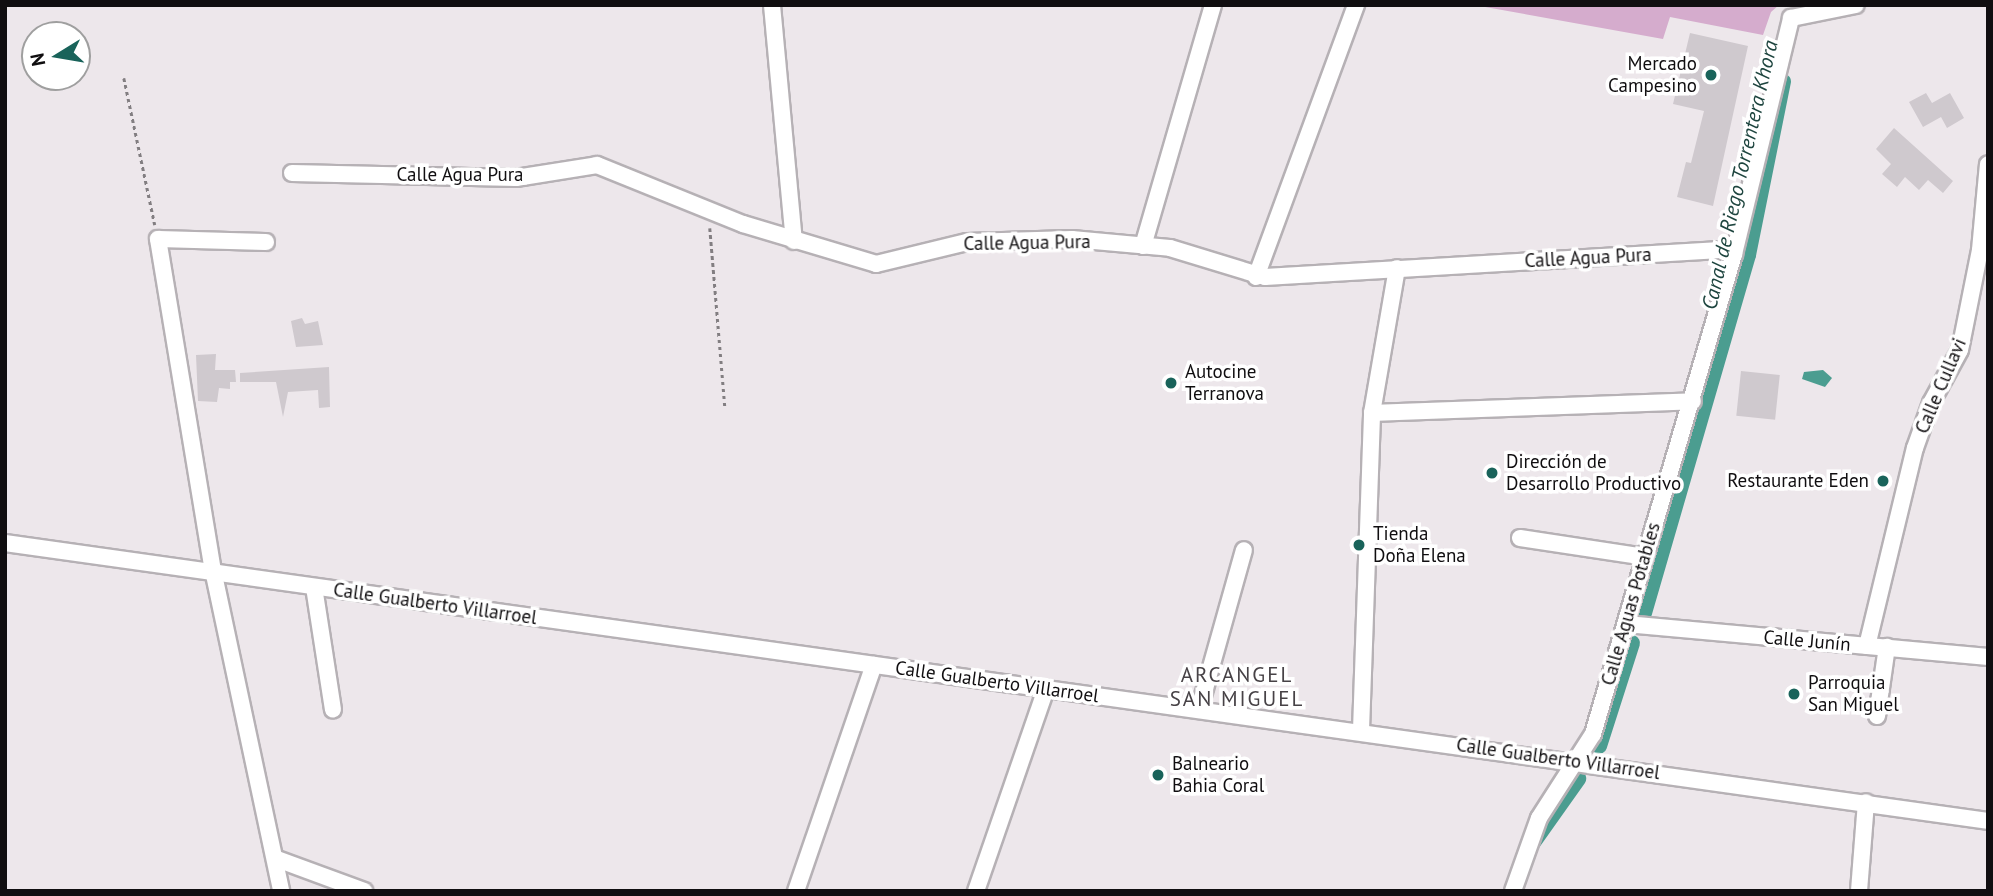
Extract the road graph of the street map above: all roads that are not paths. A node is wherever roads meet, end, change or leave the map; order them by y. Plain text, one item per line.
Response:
1 (772, 5) edge
2 (1213, 5) edge
3 (1356, 5) edge
4 (1856, 5) edge
5 (1789, 12) edge
6 (1988, 164) edge
7 (292, 173) dead end
8 (265, 242) dead end
9 (794, 242) junction
10 (1143, 246) junction
11 (1734, 254) junction
12 (1397, 268) junction
13 (1256, 277) junction
14 (1693, 401) junction
15 (1372, 413) junction
16 (1520, 538) dead end
17 (5, 543) edge
18 (1244, 550) dead end
19 (1645, 557) junction
20 (213, 570) junction
21 (314, 587) junction
22 (1626, 624) junction
23 (1867, 646) junction
24 (1887, 647) junction
25 (1988, 657) edge
26 (874, 665) junction
27 (1046, 689) junction
28 (334, 710) dead end
29 (1199, 710) junction
30 (1877, 716) dead end
31 (1361, 730) junction
32 (1575, 761) junction
33 (1866, 803) junction
34 (1988, 821) edge
35 (277, 859) junction
36 (281, 891) edge
37 (364, 891) edge
38 (796, 891) edge
39 (976, 891) edge
40 (1513, 891) edge
41 (1859, 891) edge

1 - 9 street
2 - 10 street
3 - 13 street
4 - 5 street
5 - 11 street, Calle Aguas Potables
6 - 23 street, Calle Cullavi
7 - 9 street, Calle Agua Pura
8 - 20 street
9 - 10 street, Calle Agua Pura
10 - 13 street, Calle Agua Pura
11 - 12 street, Calle Agua Pura
11 - 14 street, Calle Aguas Potables
12 - 13 street, Calle Agua Pura
12 - 15 street
14 - 15 street
14 - 19 street, Calle Aguas Potables
15 - 31 street
16 - 19 street
17 - 20 street, Calle Gualberto Villarroel
18 - 29 street
19 - 22 street, Calle Aguas Potables
20 - 21 street, Calle Gualberto Villarroel
20 - 35 street
21 - 26 street, Calle Gualberto Villarroel
21 - 28 street
22 - 23 street, Calle Junín
22 - 32 street, Calle Aguas Potables
23 - 24 street, Calle Junín
24 - 25 street, Calle Junín
24 - 30 street
26 - 27 street, Calle Gualberto Villarroel
26 - 38 street
27 - 29 street, Calle Gualberto Villarroel
27 - 39 street
29 - 31 street, Calle Gualberto Villarroel
31 - 32 street, Calle Gualberto Villarroel
32 - 33 street, Calle Gualberto Villarroel
32 - 40 street, Calle Aguas Potables
33 - 34 street, Calle Gualberto Villarroel
33 - 41 street
35 - 36 street
35 - 37 street

